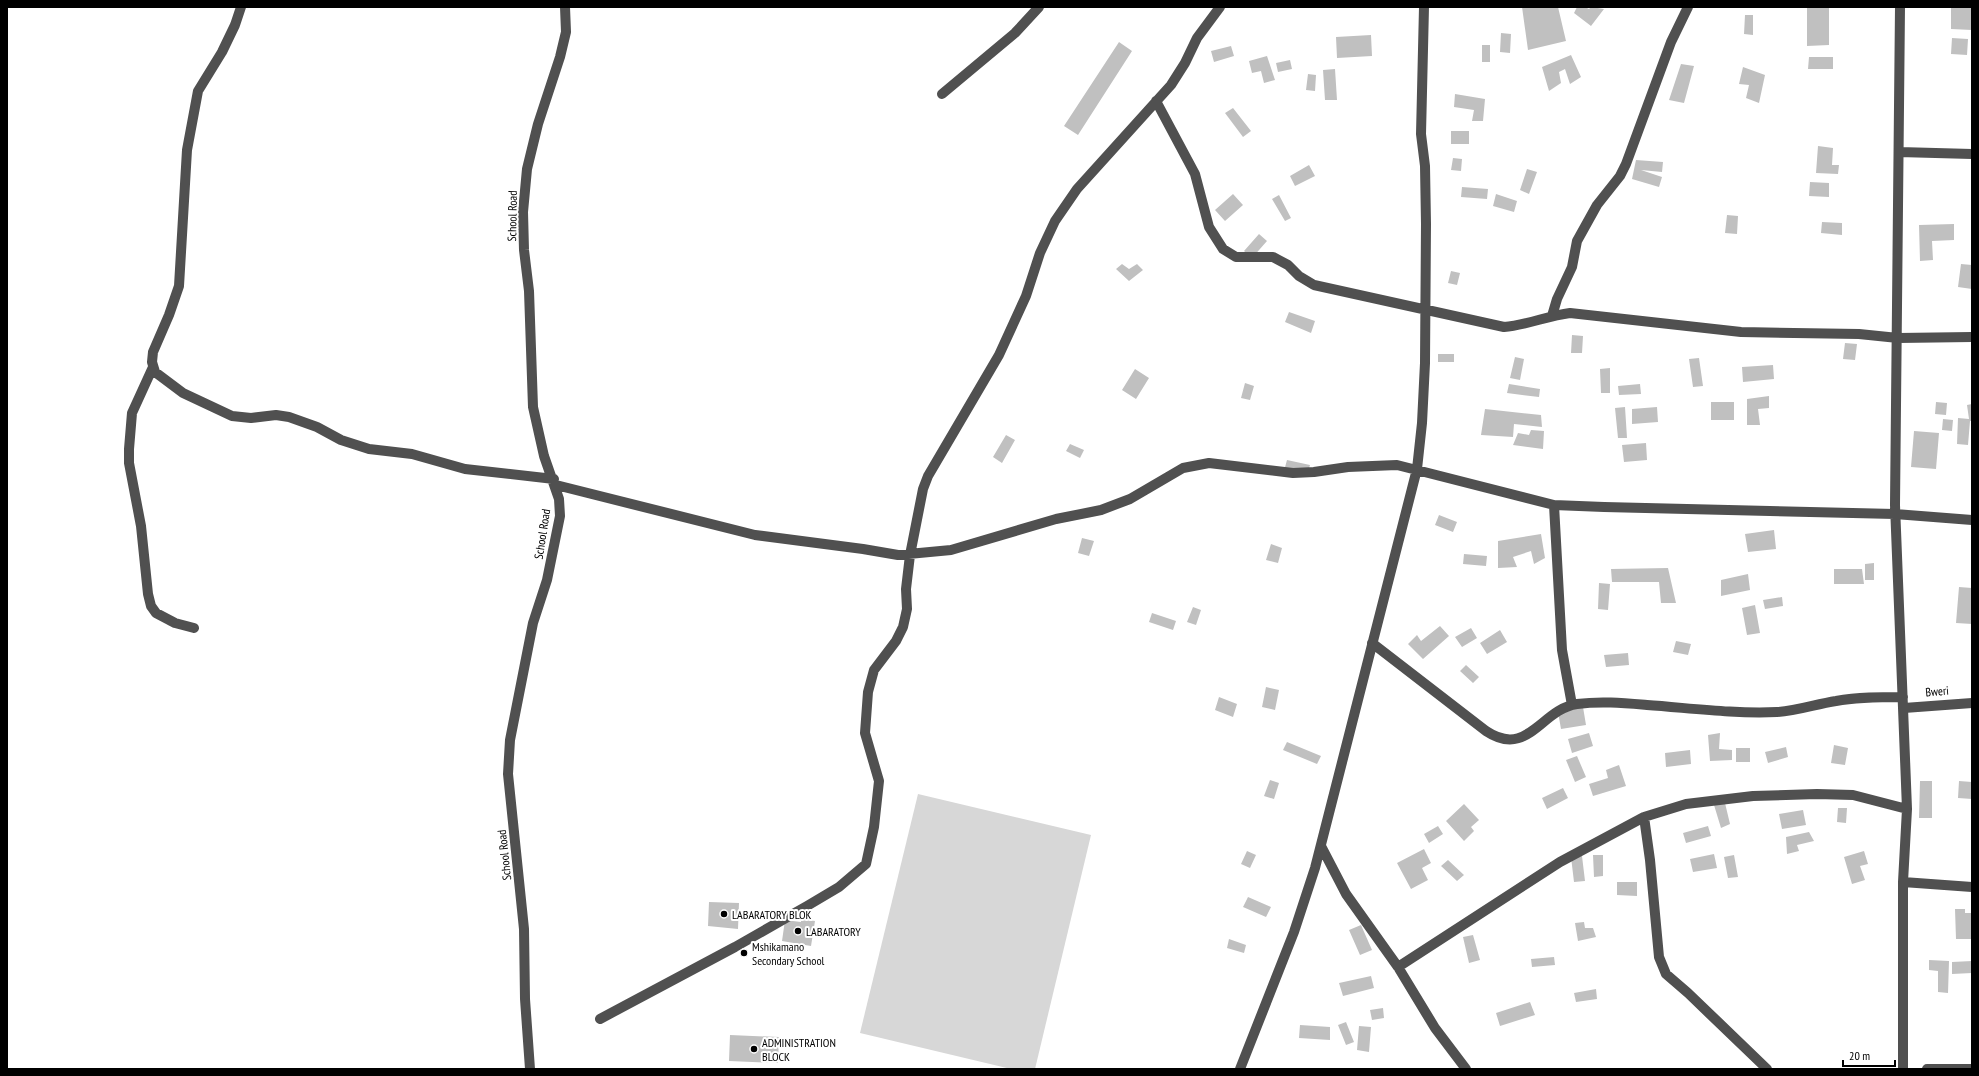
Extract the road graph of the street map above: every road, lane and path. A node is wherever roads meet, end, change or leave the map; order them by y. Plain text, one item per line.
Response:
1 (241, 7) edge
2 (565, 7) edge
3 (1039, 7) edge
4 (1220, 7) edge
5 (1424, 7) edge
6 (1688, 7) edge
7 (1900, 7) edge
8 (942, 94) dead end
9 (1156, 102) junction
10 (1899, 152) junction
11 (1972, 154) edge
12 (1426, 310) junction
13 (1552, 316) junction
14 (1898, 338) junction
15 (1972, 338) edge
16 (153, 367) junction
17 (1417, 469) junction
18 (555, 482) junction
19 (1554, 504) junction
20 (1895, 514) junction
21 (1972, 520) edge
22 (910, 555) junction
23 (194, 628) dead end
24 (1372, 643) junction
25 (1903, 702) junction
26 (1972, 703) edge
27 (1572, 705) junction
28 (1907, 809) junction
29 (1644, 817) junction
30 (1320, 846) junction
31 (1903, 882) junction
32 (1972, 886) edge
33 (1398, 967) junction
34 (600, 1019) dead end
35 (530, 1069) edge
36 (1240, 1069) edge
37 (1466, 1069) edge
38 (1767, 1069) edge
39 (1903, 1069) edge
40 (1927, 1069) edge
41 (1972, 1069) edge

1 - 16 street
2 - 18 street, School Road
3 - 8 street
4 - 9 street
5 - 12 street
6 - 13 street
7 - 10 street
9 - 12 street
9 - 22 street
10 - 11 street
10 - 14 street
12 - 13 street
12 - 17 street
13 - 14 street
14 - 15 street
14 - 20 street
16 - 18 street
16 - 23 street
17 - 19 street
17 - 22 street
17 - 24 street
18 - 22 street
18 - 35 street, School Road
19 - 20 street
19 - 27 street
20 - 21 street
20 - 25 street
22 - 34 street
24 - 27 street
24 - 30 street
25 - 26 street, Bweri
25 - 27 street, Bweri
25 - 28 street
28 - 29 street
28 - 31 street
29 - 33 street
29 - 38 street
30 - 33 street
30 - 36 street
31 - 32 street
31 - 39 street
33 - 37 street
40 - 41 street

